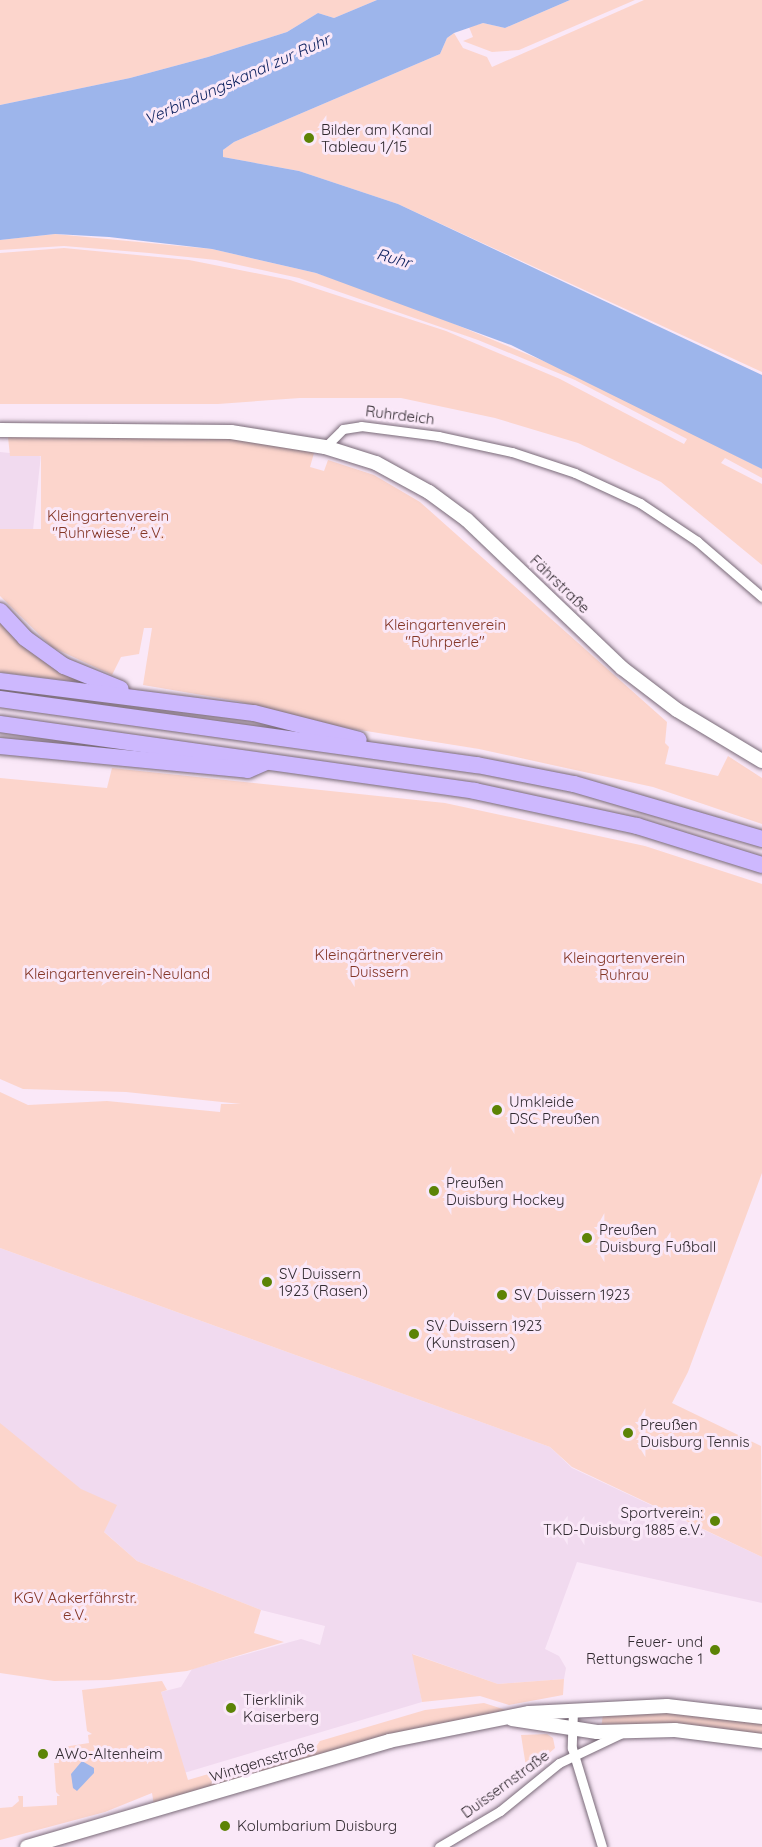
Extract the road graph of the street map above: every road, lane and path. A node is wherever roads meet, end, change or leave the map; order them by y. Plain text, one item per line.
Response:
1 (0, 430) edge
2 (326, 447) junction
3 (762, 597) edge
4 (0, 611) edge
5 (0, 681) edge
6 (153, 698) junction
7 (0, 699) edge
8 (0, 723) edge
9 (0, 746) edge
10 (388, 750) junction
11 (268, 761) junction
12 (762, 761) edge
13 (762, 839) edge
14 (762, 865) edge
15 (762, 1717) edge
16 (573, 1719) junction
17 (622, 1733) junction
18 (762, 1741) edge
19 (574, 1756) junction
20 (27, 1847) edge
21 (439, 1847) edge
22 (602, 1847) edge

1 - 2 main road
2 - 3 street, Ruhrdeich
2 - 12 main road, Fährstraße
4 - 6 highway
5 - 6 highway
6 - 10 highway
7 - 10 highway
8 - 11 highway
9 - 11 highway
10 - 13 highway
11 - 14 highway
15 - 16 main road, Wintgensstraße
16 - 17 main road, Wintgensstraße
16 - 19 street
16 - 20 main road, Wintgensstraße
17 - 18 main road, Wintgensstraße
17 - 19 street, Duissernstraße
19 - 21 street, Duissernstraße
19 - 22 street

